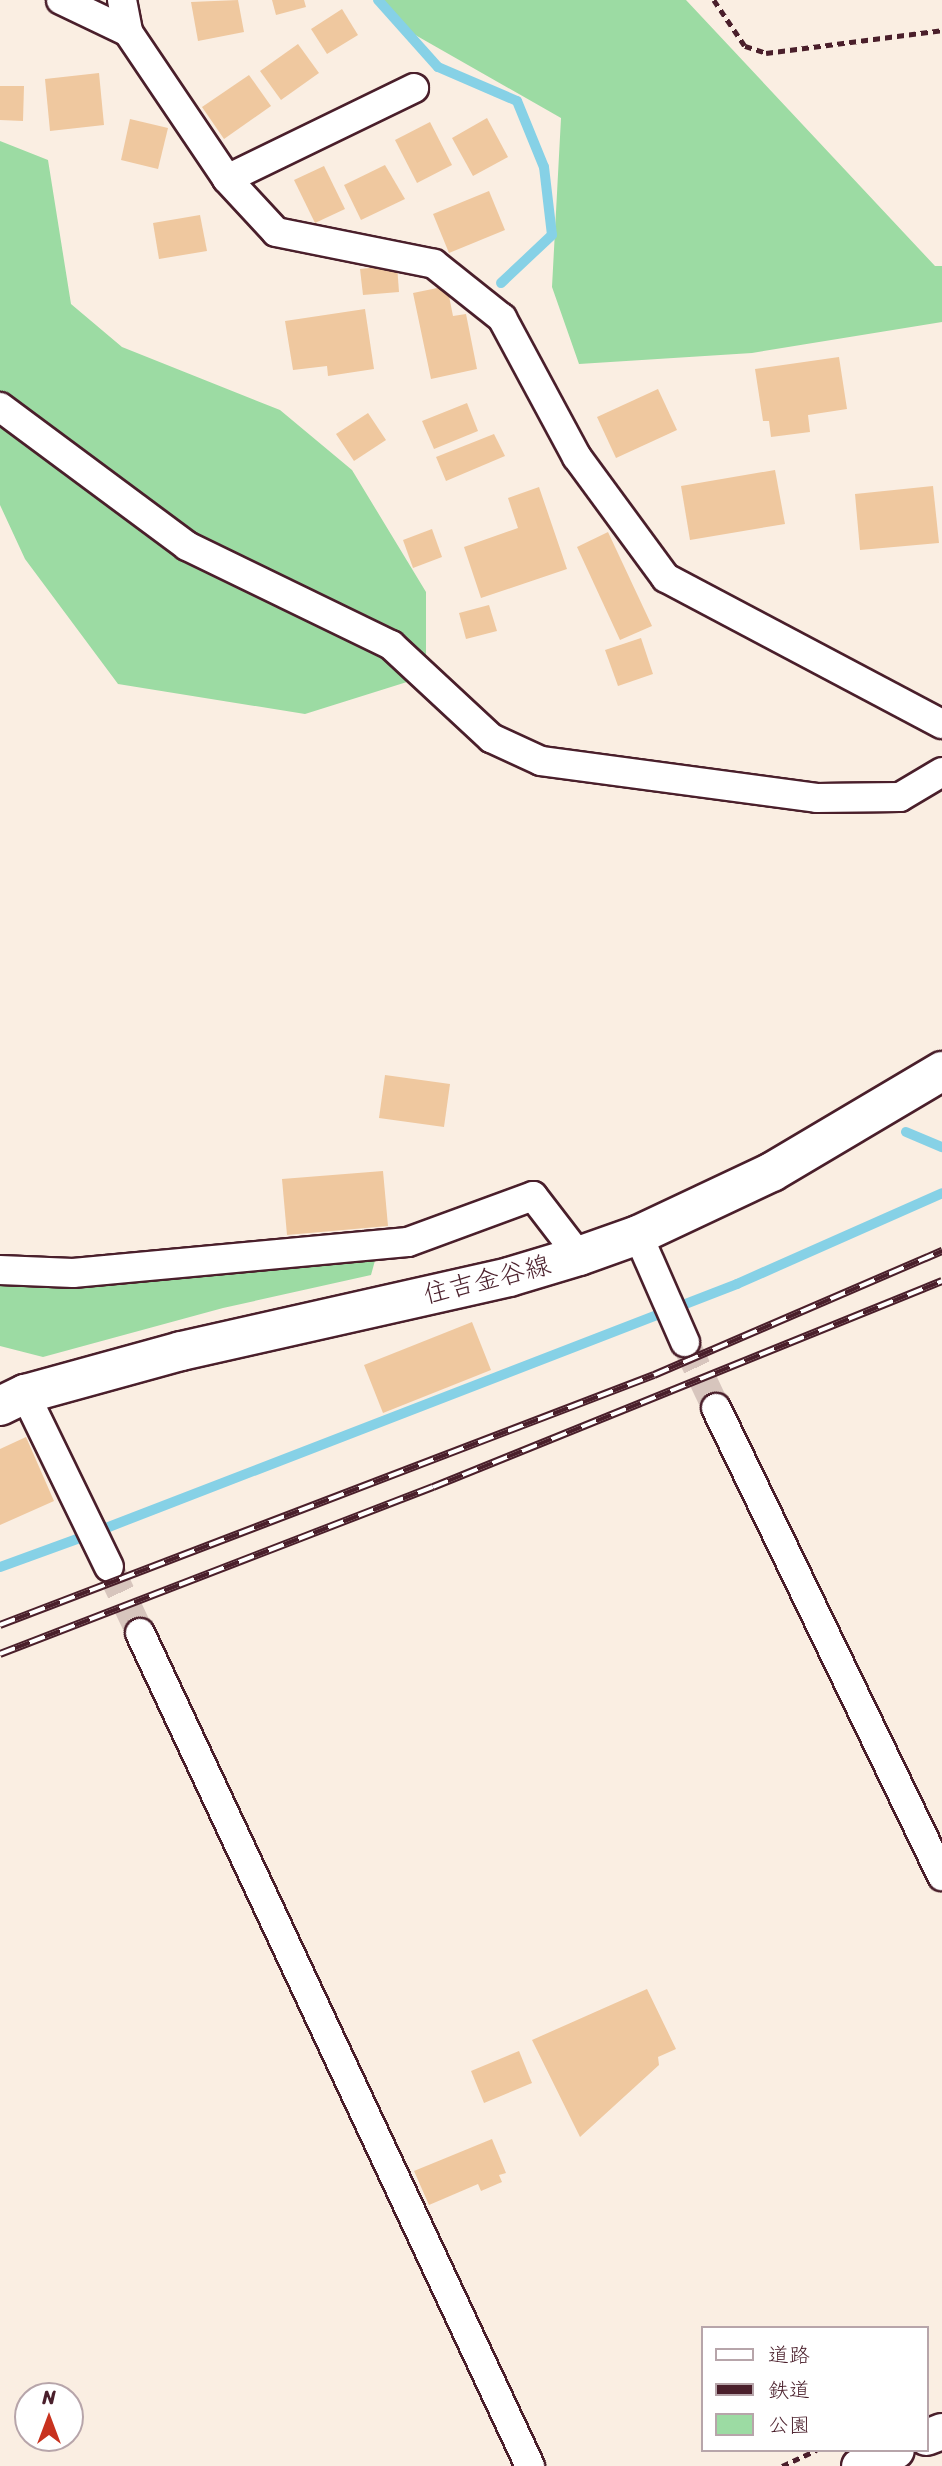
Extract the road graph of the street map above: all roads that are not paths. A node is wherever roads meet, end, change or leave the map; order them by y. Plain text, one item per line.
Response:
1 (61, 0) edge
2 (122, 0) edge
3 (128, 32) junction
4 (414, 88) dead end
5 (227, 179) junction
6 (0, 407) edge
7 (942, 724) edge
8 (942, 772) edge
9 (942, 1071) edge
10 (638, 1235) junction
11 (579, 1256) junction
12 (0, 1270) edge
13 (685, 1342) tunnel mouth
14 (12, 1400) edge
15 (716, 1408) tunnel mouth
16 (109, 1567) tunnel mouth
17 (140, 1633) tunnel mouth
18 (942, 1876) edge
19 (891, 2452) edge
20 (530, 2466) edge
21 (859, 2466) edge

1 - 3 street
2 - 3 street
3 - 5 street
4 - 5 street
5 - 7 street
6 - 8 street
9 - 10 main road, 住吉金谷線
10 - 11 main road, 住吉金谷線
10 - 13 street
11 - 12 street
11 - 14 main road, 住吉金谷線
14 - 16 street
15 - 18 street
17 - 20 street
19 - 21 street

